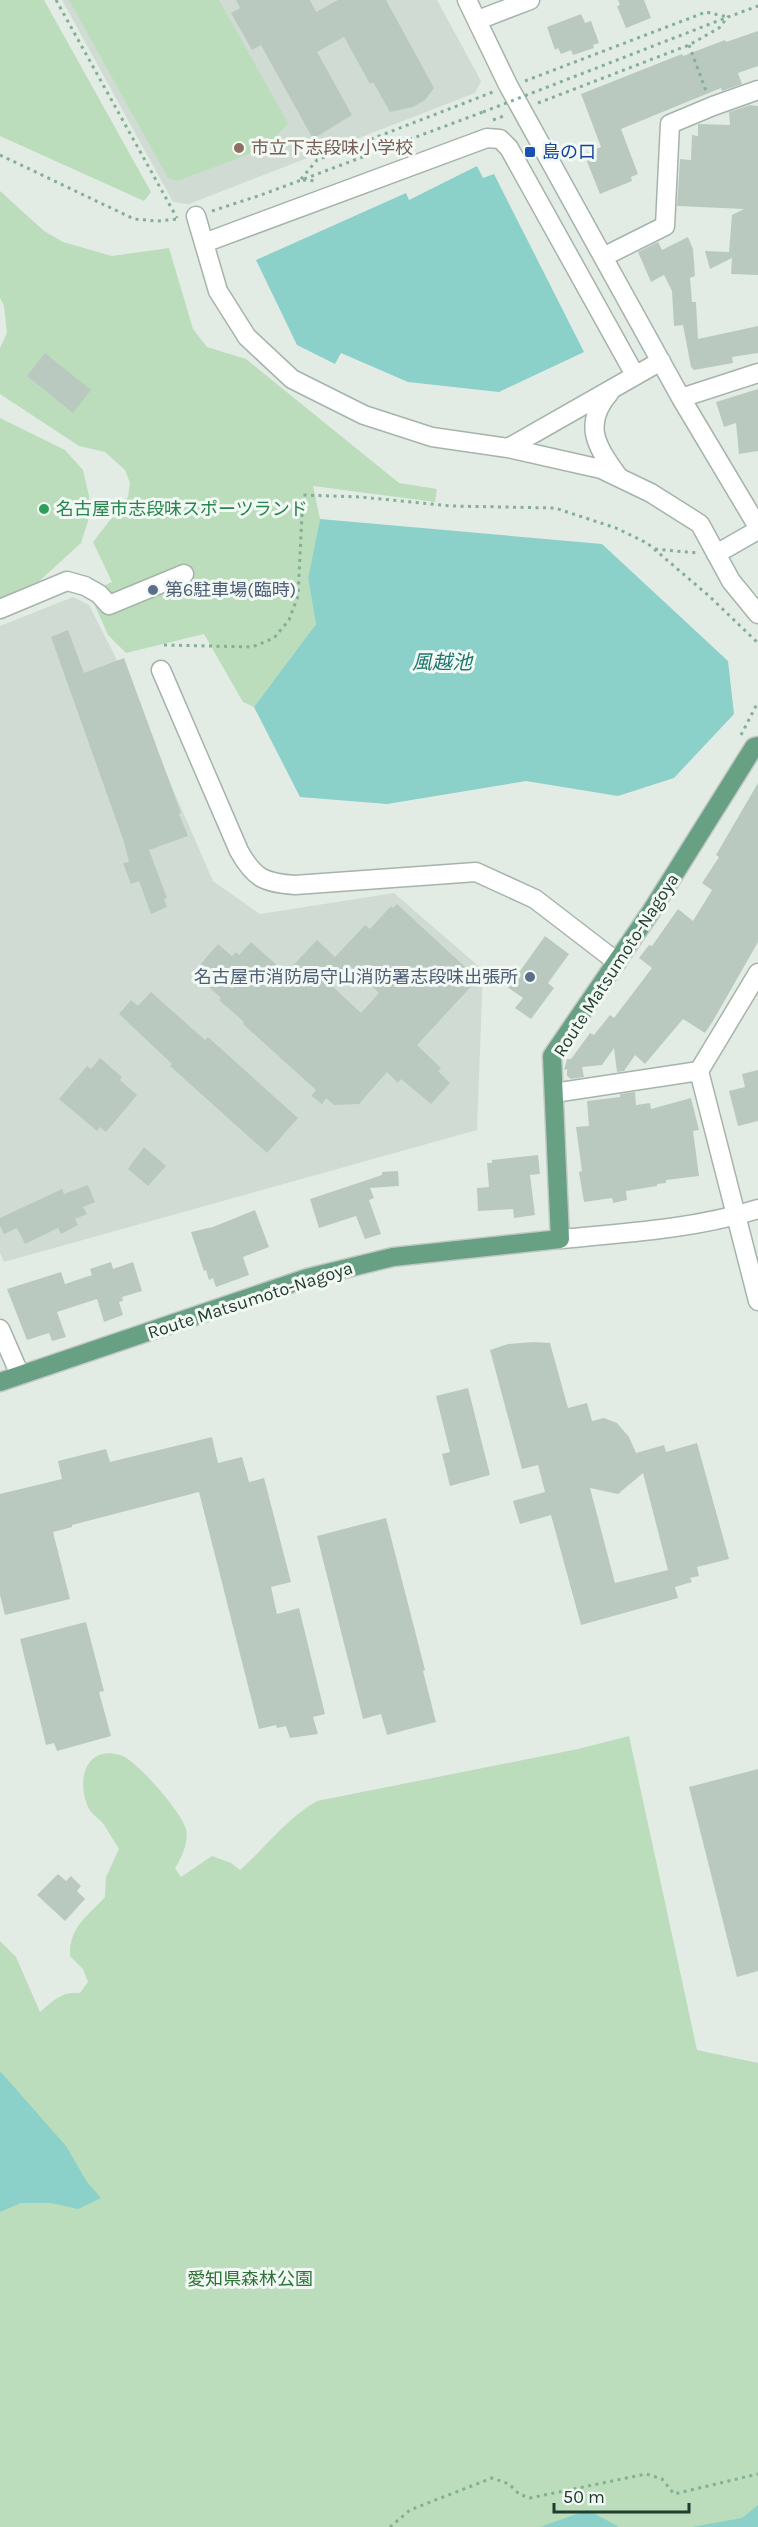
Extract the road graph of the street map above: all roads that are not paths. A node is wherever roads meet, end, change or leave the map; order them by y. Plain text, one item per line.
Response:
1 (466, 0) edge
2 (530, 0) edge
3 (478, 20) junction
4 (758, 90) edge
5 (187, 218) road end
6 (204, 243) junction
7 (603, 257) junction
8 (661, 361) junction
9 (758, 373) edge
10 (635, 375) junction
11 (614, 388) junction
12 (681, 398) junction
13 (508, 448) junction
14 (619, 477) junction
15 (758, 529) edge
16 (716, 554) junction
17 (184, 574) dead end
18 (0, 609) edge
19 (758, 614) edge
20 (161, 670) dead end
21 (758, 746) edge
22 (617, 962) junction
23 (758, 973) edge
24 (699, 1071) junction
25 (554, 1093) junction
26 (758, 1209) edge
27 (735, 1216) junction
28 (560, 1239) junction
29 (758, 1300) edge
30 (0, 1329) edge
31 (20, 1375) junction
32 (0, 1382) edge

1 - 3 street
2 - 3 street
3 - 7 street
4 - 7 street
5 - 6 street
6 - 10 street
6 - 13 street
7 - 8 street
8 - 10 street
8 - 12 street
9 - 12 street
10 - 11 street
11 - 13 street
11 - 14 street
12 - 15 street
13 - 14 street
14 - 16 street
15 - 16 street
16 - 19 street
17 - 18 street
20 - 22 street
21 - 22 main road, Route Matsumoto-Nagoya
22 - 25 main road, Route Matsumoto-Nagoya
23 - 24 street
24 - 25 street
24 - 27 street
25 - 28 main road, Route Matsumoto-Nagoya
26 - 27 street
27 - 28 street
27 - 29 street
28 - 31 main road, Route Matsumoto-Nagoya
30 - 31 street
31 - 32 main road, Route Matsumoto-Nagoya

